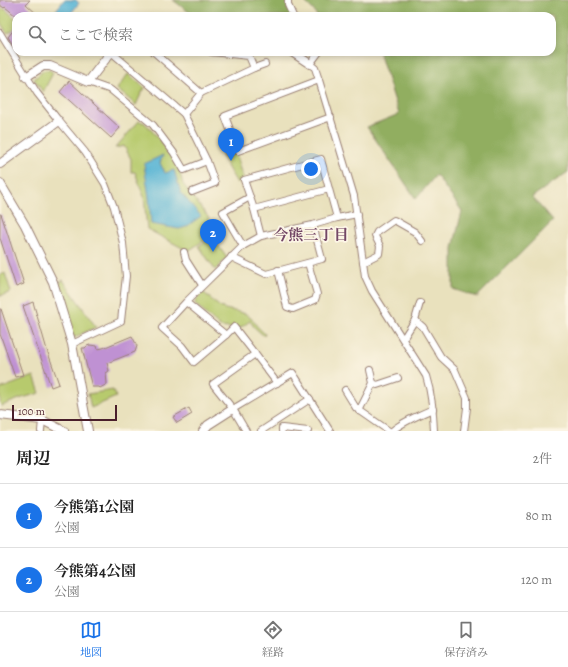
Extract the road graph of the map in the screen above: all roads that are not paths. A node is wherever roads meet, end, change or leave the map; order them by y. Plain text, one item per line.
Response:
1 (288, 0) edge
2 (291, 12) edge
3 (0, 33) edge
4 (12, 53) edge
5 (14, 56) edge
6 (108, 56) edge
7 (116, 56) edge
8 (159, 56) edge
9 (249, 56) edge
10 (298, 56) edge
11 (316, 56) edge
12 (265, 64) dead end
13 (310, 64) junction
14 (254, 68) junction
15 (26, 76) junction
16 (319, 80) junction
17 (88, 82) junction
18 (201, 93) junction
19 (184, 114) junction
20 (331, 117) junction
21 (59, 121) junction
22 (207, 162) junction
23 (0, 164) edge
24 (0, 183) edge
25 (328, 189) junction
26 (192, 192) dead end
27 (250, 197) junction
28 (254, 209) junction
29 (356, 214) junction
30 (337, 218) junction
31 (313, 225) junction
32 (261, 236) junction
33 (422, 241) dead end
34 (243, 246) junction
35 (184, 252) dead end
36 (231, 257) junction
37 (363, 262) junction
38 (308, 263) junction
39 (278, 270) junction
40 (202, 285) junction
41 (186, 302) junction
42 (420, 303) dead end
43 (415, 320) junction
44 (226, 336) junction
45 (403, 339) junction
46 (72, 344) junction
47 (255, 354) junction
48 (370, 370) dead end
49 (398, 378) dead end
50 (278, 383) junction
51 (373, 383) junction
52 (345, 390) dead end
53 (310, 399) junction
54 (233, 409) junction
55 (433, 409) junction
56 (359, 410) junction
57 (0, 415) edge
58 (42, 420) junction
59 (278, 420) junction
60 (282, 430) edge
61 (41, 431) edge
62 (64, 431) edge
63 (88, 431) edge
64 (203, 431) edge
65 (246, 431) edge
66 (261, 431) edge
67 (308, 431) edge
68 (330, 431) edge
69 (389, 431) edge
70 (392, 431) edge
71 (434, 431) edge
72 (464, 431) edge

1 - 2 street
3 - 4 street
5 - 15 street
6 - 17 street
7 - 19 street
8 - 18 street
9 - 14 street
10 - 13 street
11 - 13 street
12 - 14 street
13 - 16 street
14 - 18 street
15 - 17 street
15 - 21 street
16 - 20 street
16 - 20 street
17 - 22 street
18 - 19 street
19 - 22 street
20 - 29 street
21 - 23 street
21 - 46 street
22 - 26 street
24 - 46 street
25 - 27 street
25 - 28 street
25 - 30 street
27 - 28 street
27 - 34 street
28 - 32 street
29 - 30 street
29 - 37 street
30 - 31 street
31 - 32 street
31 - 38 street
32 - 34 street
33 - 37 street
34 - 36 street
35 - 40 street
36 - 39 street
36 - 40 street
37 - 45 street
38 - 39 street
38 - 39 street
40 - 41 street
41 - 44 street
41 - 44 street
42 - 43 street
43 - 45 street
43 - 72 street
44 - 47 street
45 - 55 street
46 - 63 street
47 - 50 street
47 - 54 street
48 - 51 street
49 - 51 street
50 - 53 street
50 - 54 street
51 - 56 street
52 - 56 street
53 - 59 street
53 - 68 street
54 - 64 street
54 - 65 street
55 - 70 street
55 - 71 street
56 - 69 street
57 - 58 street
58 - 61 street
58 - 62 street
59 - 60 street
59 - 66 street
60 - 67 street

